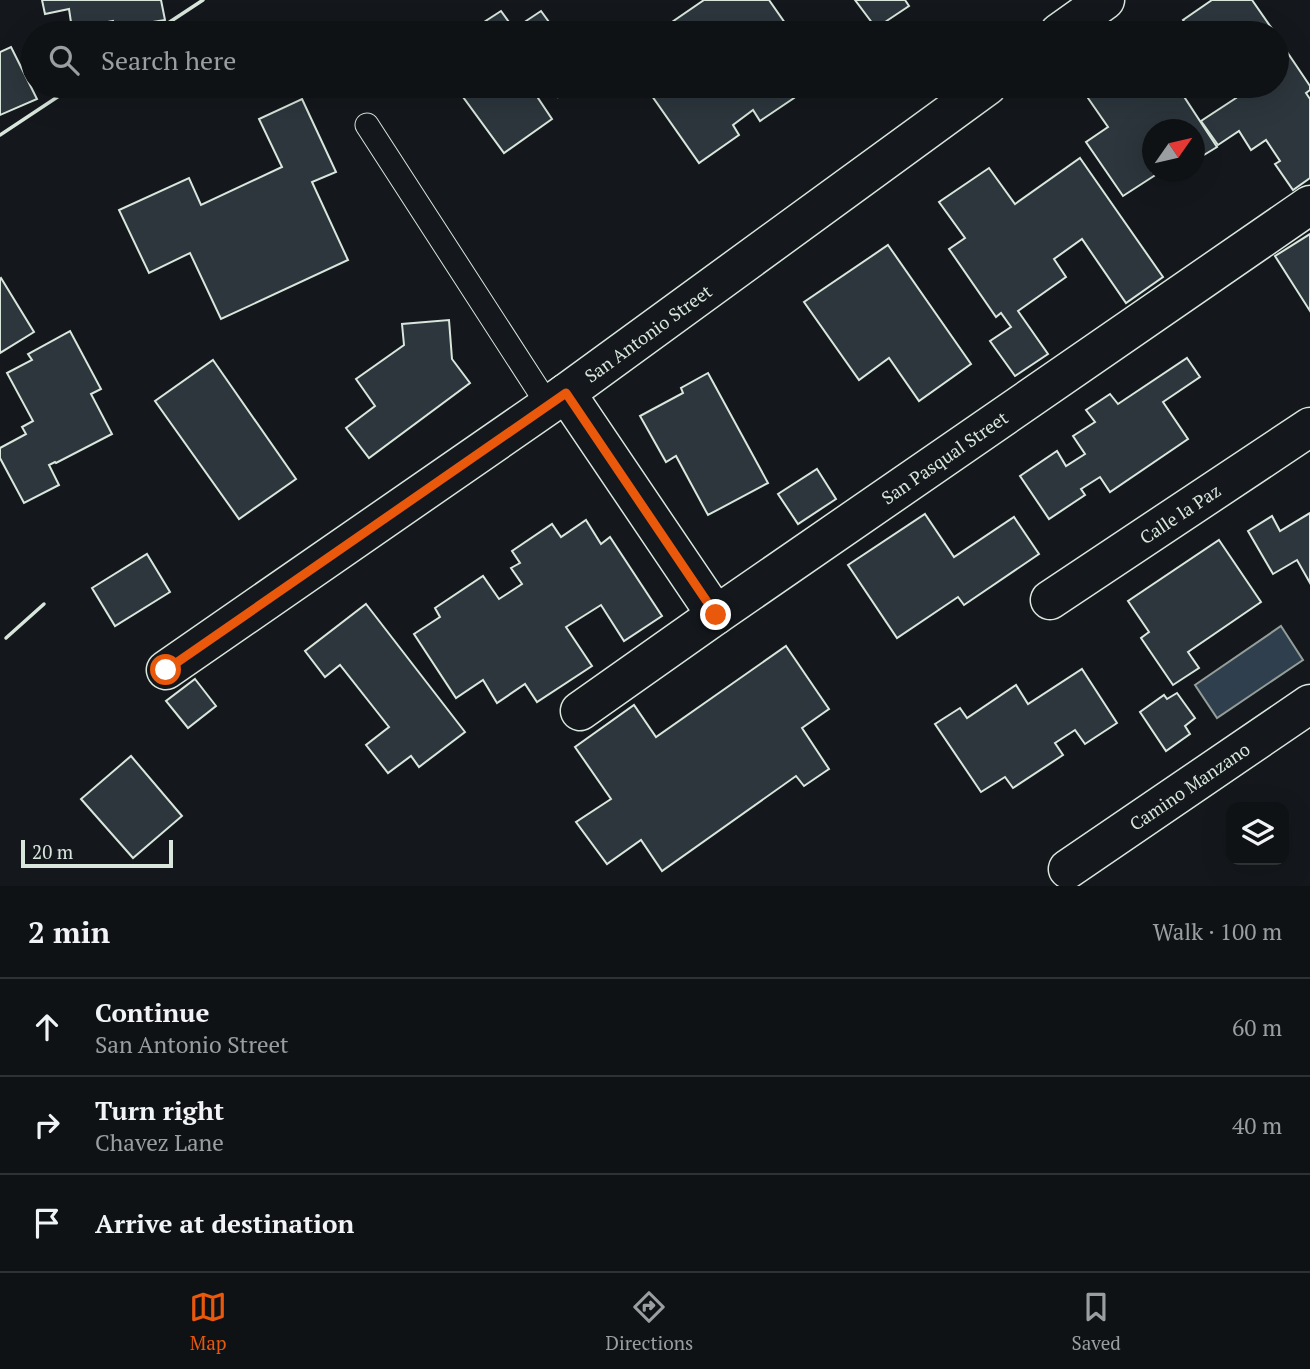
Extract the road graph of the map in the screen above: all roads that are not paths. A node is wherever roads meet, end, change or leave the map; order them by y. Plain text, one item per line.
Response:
1 (1105, 0) edge
2 (1076, 21) edge
3 (971, 98) edge
4 (367, 125) dead end
5 (1310, 205) edge
6 (557, 399) junction
7 (1310, 428) edge
8 (1050, 600) dead end
9 (716, 615) junction
10 (166, 670) dead end
11 (1310, 704) edge
12 (580, 711) dead end
13 (1068, 869) dead end

1 - 2 street
3 - 6 street, San Antonio Street
4 - 6 lane
5 - 9 street, San Pasqual Street
6 - 9 street
6 - 10 street, San Antonio Street
7 - 8 street, Calle la Paz
9 - 12 street, San Pasqual Street
11 - 13 street, Camino Manzano

